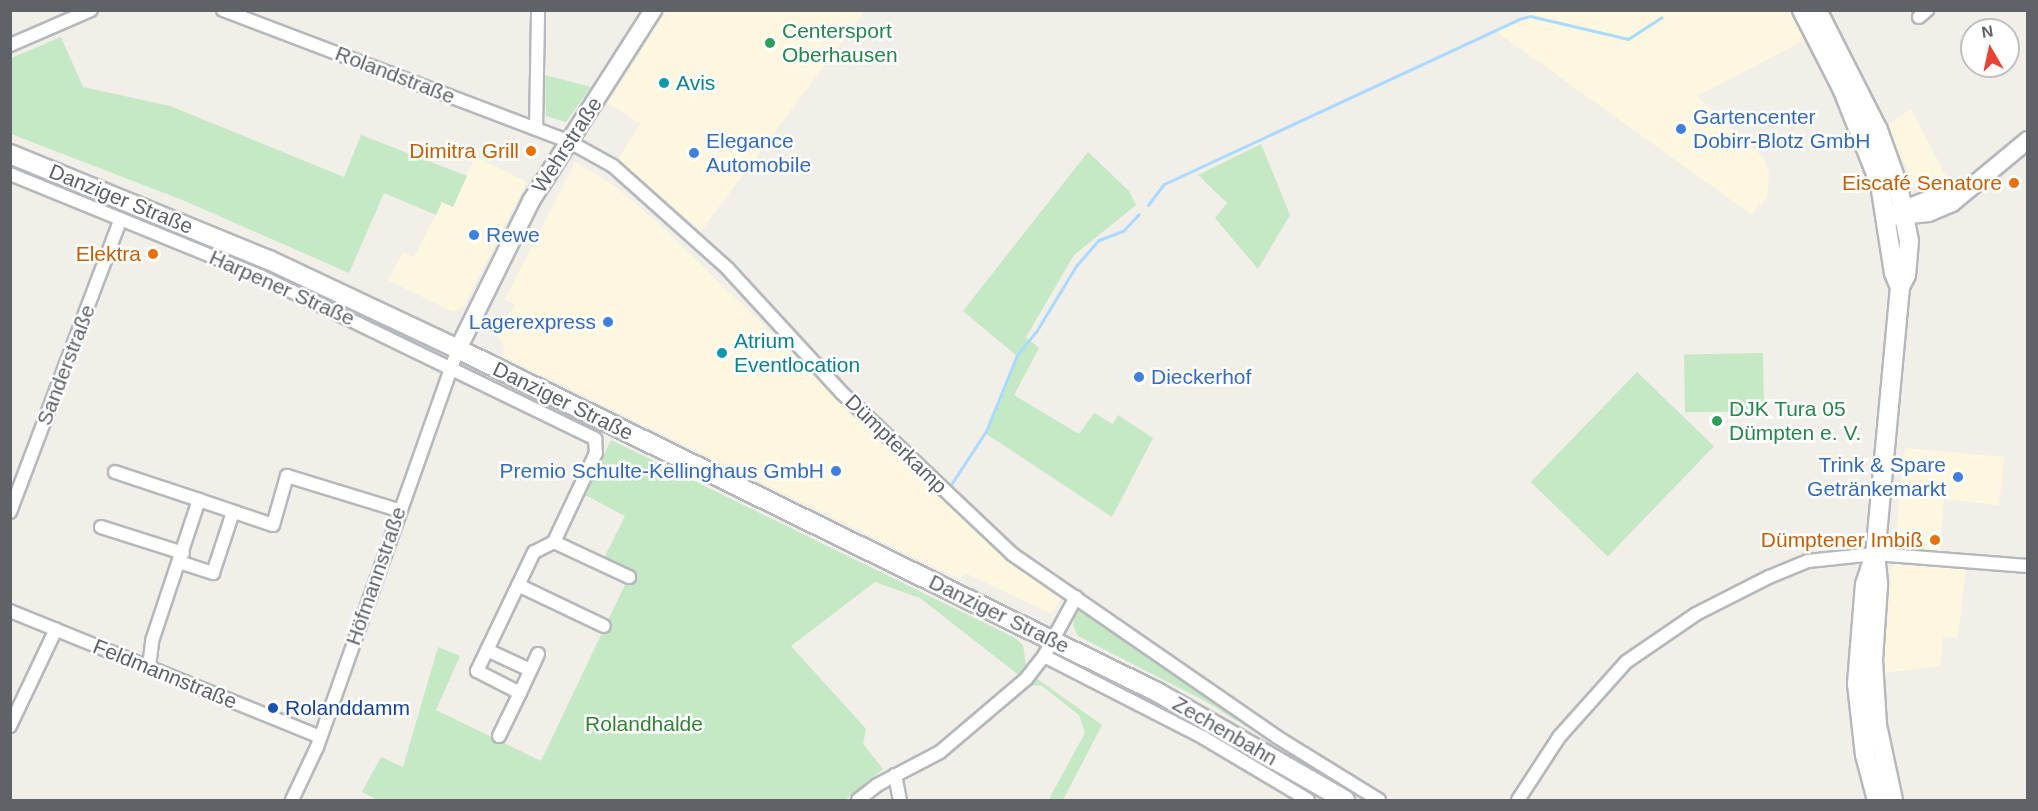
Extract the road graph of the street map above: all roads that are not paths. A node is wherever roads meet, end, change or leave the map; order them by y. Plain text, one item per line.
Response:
1 (90, 10) edge
2 (223, 10) edge
3 (538, 10) edge
4 (653, 10) edge
5 (1802, 10) edge
6 (1817, 10) edge
7 (236, 13) edge
8 (10, 45) edge
9 (536, 129) junction
10 (568, 141) junction
11 (2028, 141) edge
12 (10, 154) edge
13 (10, 174) edge
14 (1905, 213) junction
15 (1887, 216) junction
16 (121, 219) junction
17 (309, 278) junction
18 (1900, 287) junction
19 (286, 288) junction
20 (458, 350) junction
21 (450, 368) junction
22 (116, 472) dead end
23 (199, 500) junction
24 (398, 510) junction
25 (10, 512) edge
26 (232, 512) junction
27 (101, 527) dead end
28 (554, 542) junction
29 (1875, 554) junction
30 (181, 557) junction
31 (2028, 566) edge
32 (628, 577) dead end
33 (518, 585) junction
34 (1076, 597) junction
35 (10, 611) edge
36 (604, 626) dead end
37 (56, 629) junction
38 (1048, 648) junction
39 (488, 650) junction
40 (538, 654) dead end
41 (149, 667) junction
42 (530, 670) junction
43 (1101, 673) junction
44 (520, 693) junction
45 (10, 726) edge
46 (320, 736) junction
47 (499, 736) dead end
48 (895, 775) junction
49 (1343, 800) edge
50 (292, 801) edge
51 (858, 801) edge
52 (900, 801) edge
53 (1308, 801) edge
54 (1379, 801) edge
55 (1518, 801) edge
56 (1877, 801) edge
57 (1893, 801) edge

1 - 8 street
2 - 7 street, Rolandstraße
3 - 9 street
4 - 10 street, Wehrstraße
5 - 15 main road
6 - 14 main road
7 - 9 street, Rolandstraße
9 - 10 street, Rolandstraße
10 - 20 street, Wehrstraße
10 - 34 street, Dümpterkamp
11 - 14 street
12 - 17 main road, Danziger Straße
13 - 16 street, Harpener Straße
14 - 15 street
14 - 18 main road
15 - 18 main road
16 - 19 street, Harpener Straße
16 - 25 street, Sanderstraße
17 - 19 street
17 - 20 main road, Danziger Straße
18 - 29 main road
19 - 21 street, Harpener Straße
20 - 21 street, Höfmannstraße
20 - 38 main road, Danziger Straße
21 - 24 street, Höfmannstraße
21 - 28 street, Danziger Straße
22 - 23 street
23 - 26 street
23 - 30 street
24 - 26 street
24 - 46 street, Höfmannstraße
26 - 30 street
27 - 30 street
28 - 32 street
28 - 33 street
29 - 31 street
29 - 55 street
29 - 56 main road
29 - 57 main road
30 - 41 street
33 - 36 street
33 - 39 street
34 - 38 street
34 - 54 street, Dümpterkamp
35 - 37 street, Feldmannstraße
37 - 41 street, Feldmannstraße
37 - 45 street
38 - 43 main road, Danziger Straße
38 - 48 street
39 - 42 street
39 - 44 street
40 - 42 street
41 - 46 street, Feldmannstraße
42 - 44 street
43 - 49 main road, Zechenbahn
43 - 53 street, Zechenbahn
44 - 47 street
46 - 50 street, Höfmannstraße
48 - 51 street
48 - 52 street

